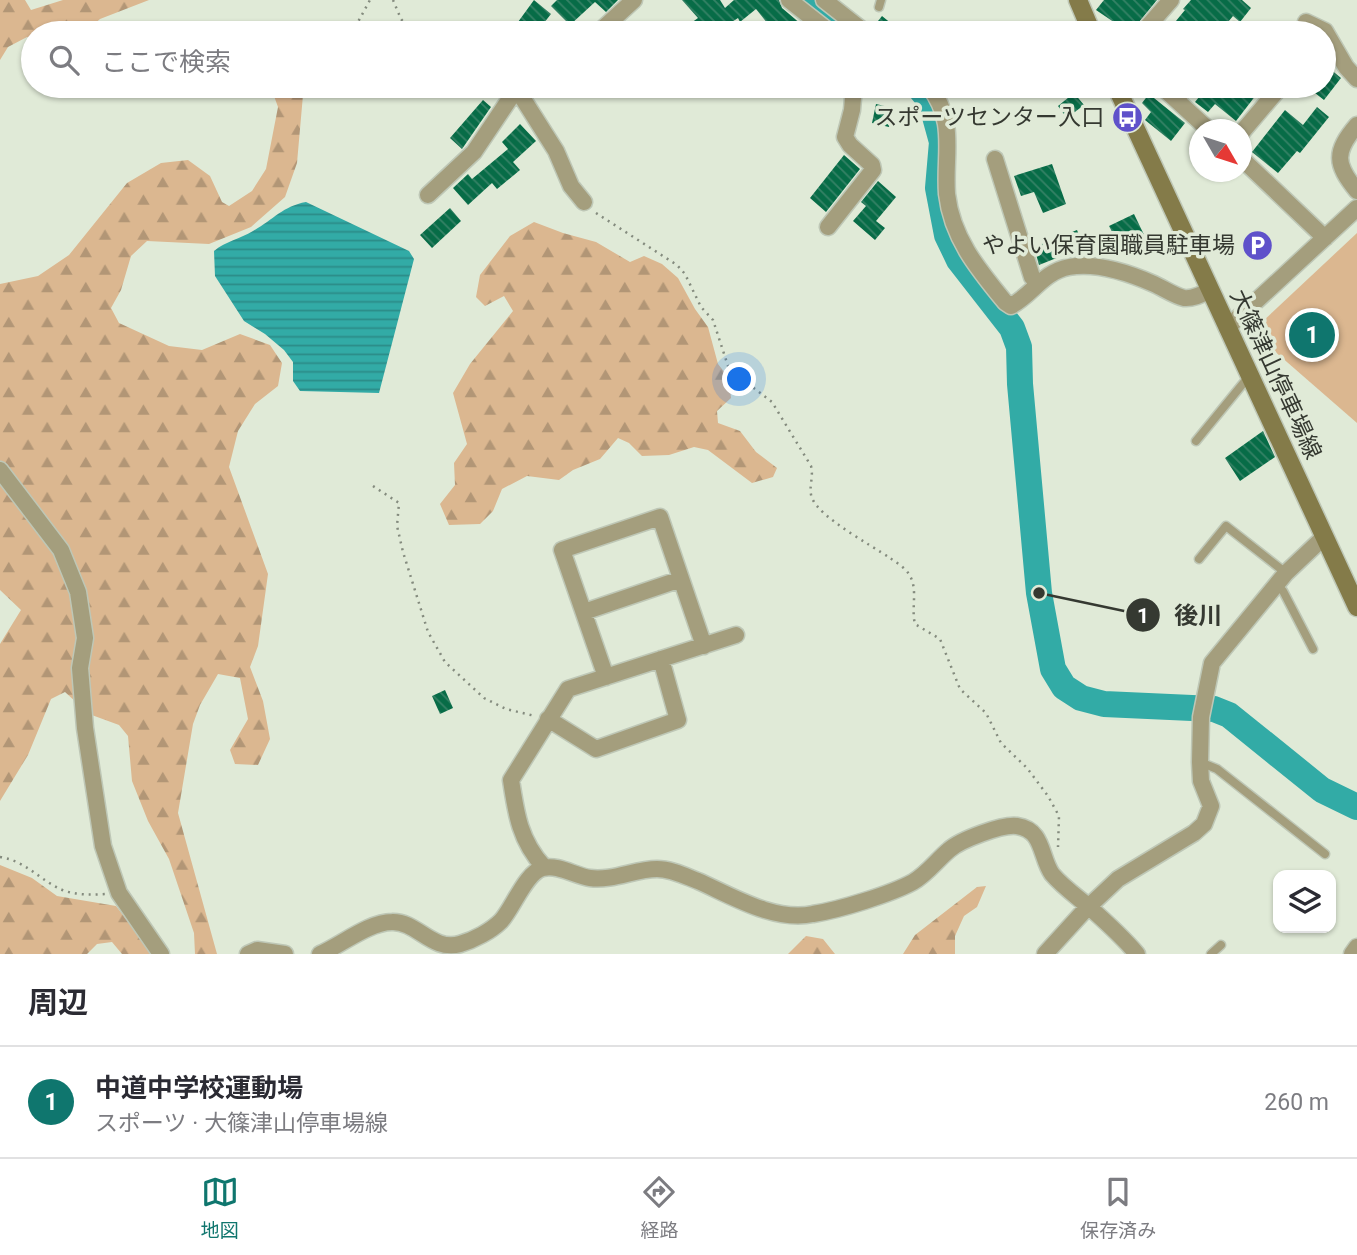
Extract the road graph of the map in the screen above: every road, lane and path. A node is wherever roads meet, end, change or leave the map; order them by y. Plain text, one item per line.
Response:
1 (370, 0) edge
2 (393, 0) edge
3 (634, 0) edge
4 (789, 0) edge
5 (824, 0) edge
6 (1079, 0) edge
7 (1171, 0) edge
8 (359, 21) edge
9 (403, 21) edge
10 (611, 21) edge
11 (816, 21) edge
12 (851, 21) edge
13 (1090, 21) edge
14 (1153, 21) edge
15 (1336, 49) edge
16 (1357, 79) edge
17 (510, 98) edge
18 (527, 98) edge
19 (853, 98) edge
20 (936, 98) edge
21 (1122, 98) edge
22 (1271, 98) edge
23 (1175, 99) edge
24 (1197, 119) edge
25 (1252, 119) edge
26 (1357, 125) edge
27 (995, 159) dead end
28 (1252, 169) edge
29 (1357, 191) edge
30 (428, 195) dead end
31 (584, 201) joint
32 (1357, 208) edge
33 (828, 227) dead end
34 (1325, 238) junction
35 (1037, 283) junction
36 (1210, 290) junction
37 (1227, 328) junction
38 (1250, 375) junction
39 (1196, 441) dead end
40 (0, 470) edge
41 (373, 486) dead end
42 (1324, 537) junction
43 (1199, 559) dead end
44 (681, 579) junction
45 (1281, 579) junction
46 (1357, 607) edge
47 (583, 612) junction
48 (736, 635) dead end
49 (704, 646) junction
50 (1313, 649) dead end
51 (661, 659) junction
52 (606, 677) junction
53 (548, 719) junction
54 (1200, 762) junction
55 (1325, 854) dead end
56 (0, 857) edge
57 (544, 867) junction
58 (1053, 874) junction
59 (118, 893) junction
60 (1090, 908) junction
61 (1221, 945) dead end
62 (1357, 947) edge
63 (161, 954) edge
64 (248, 954) edge
65 (285, 954) edge
66 (320, 954) edge
67 (1045, 954) edge
68 (1136, 954) edge
69 (1211, 954) edge
70 (1352, 954) edge

1 - 8 path
2 - 9 path
3 - 10 street
4 - 11 street
5 - 12 street
6 - 13 main road
7 - 14 street
15 - 16 street
17 - 30 street
18 - 31 street
19 - 33 street
20 - 35 street
21 - 36 main road, 大篠津山停車場線
22 - 25 street
23 - 24 street
26 - 29 street
27 - 35 street
28 - 34 street
31 - 58 path
32 - 34 street
34 - 37 street
35 - 36 street
36 - 37 main road, 大篠津山停車場線
37 - 38 main road, 大篠津山停車場線
38 - 39 lane
38 - 42 main road, 大篠津山停車場線
40 - 59 street
41 - 53 path
42 - 45 street
42 - 46 main road, 大篠津山停車場線
43 - 45 lane
44 - 47 street
44 - 47 street
44 - 49 street
45 - 50 lane
45 - 54 street
47 - 52 street
48 - 49 street
49 - 51 street
51 - 52 street
51 - 53 street
52 - 53 street
53 - 57 street
54 - 55 lane
54 - 60 street
56 - 59 path
57 - 58 street
57 - 66 street
58 - 60 street
59 - 63 street
60 - 67 street
60 - 68 street
61 - 69 lane
62 - 70 street
64 - 65 street

